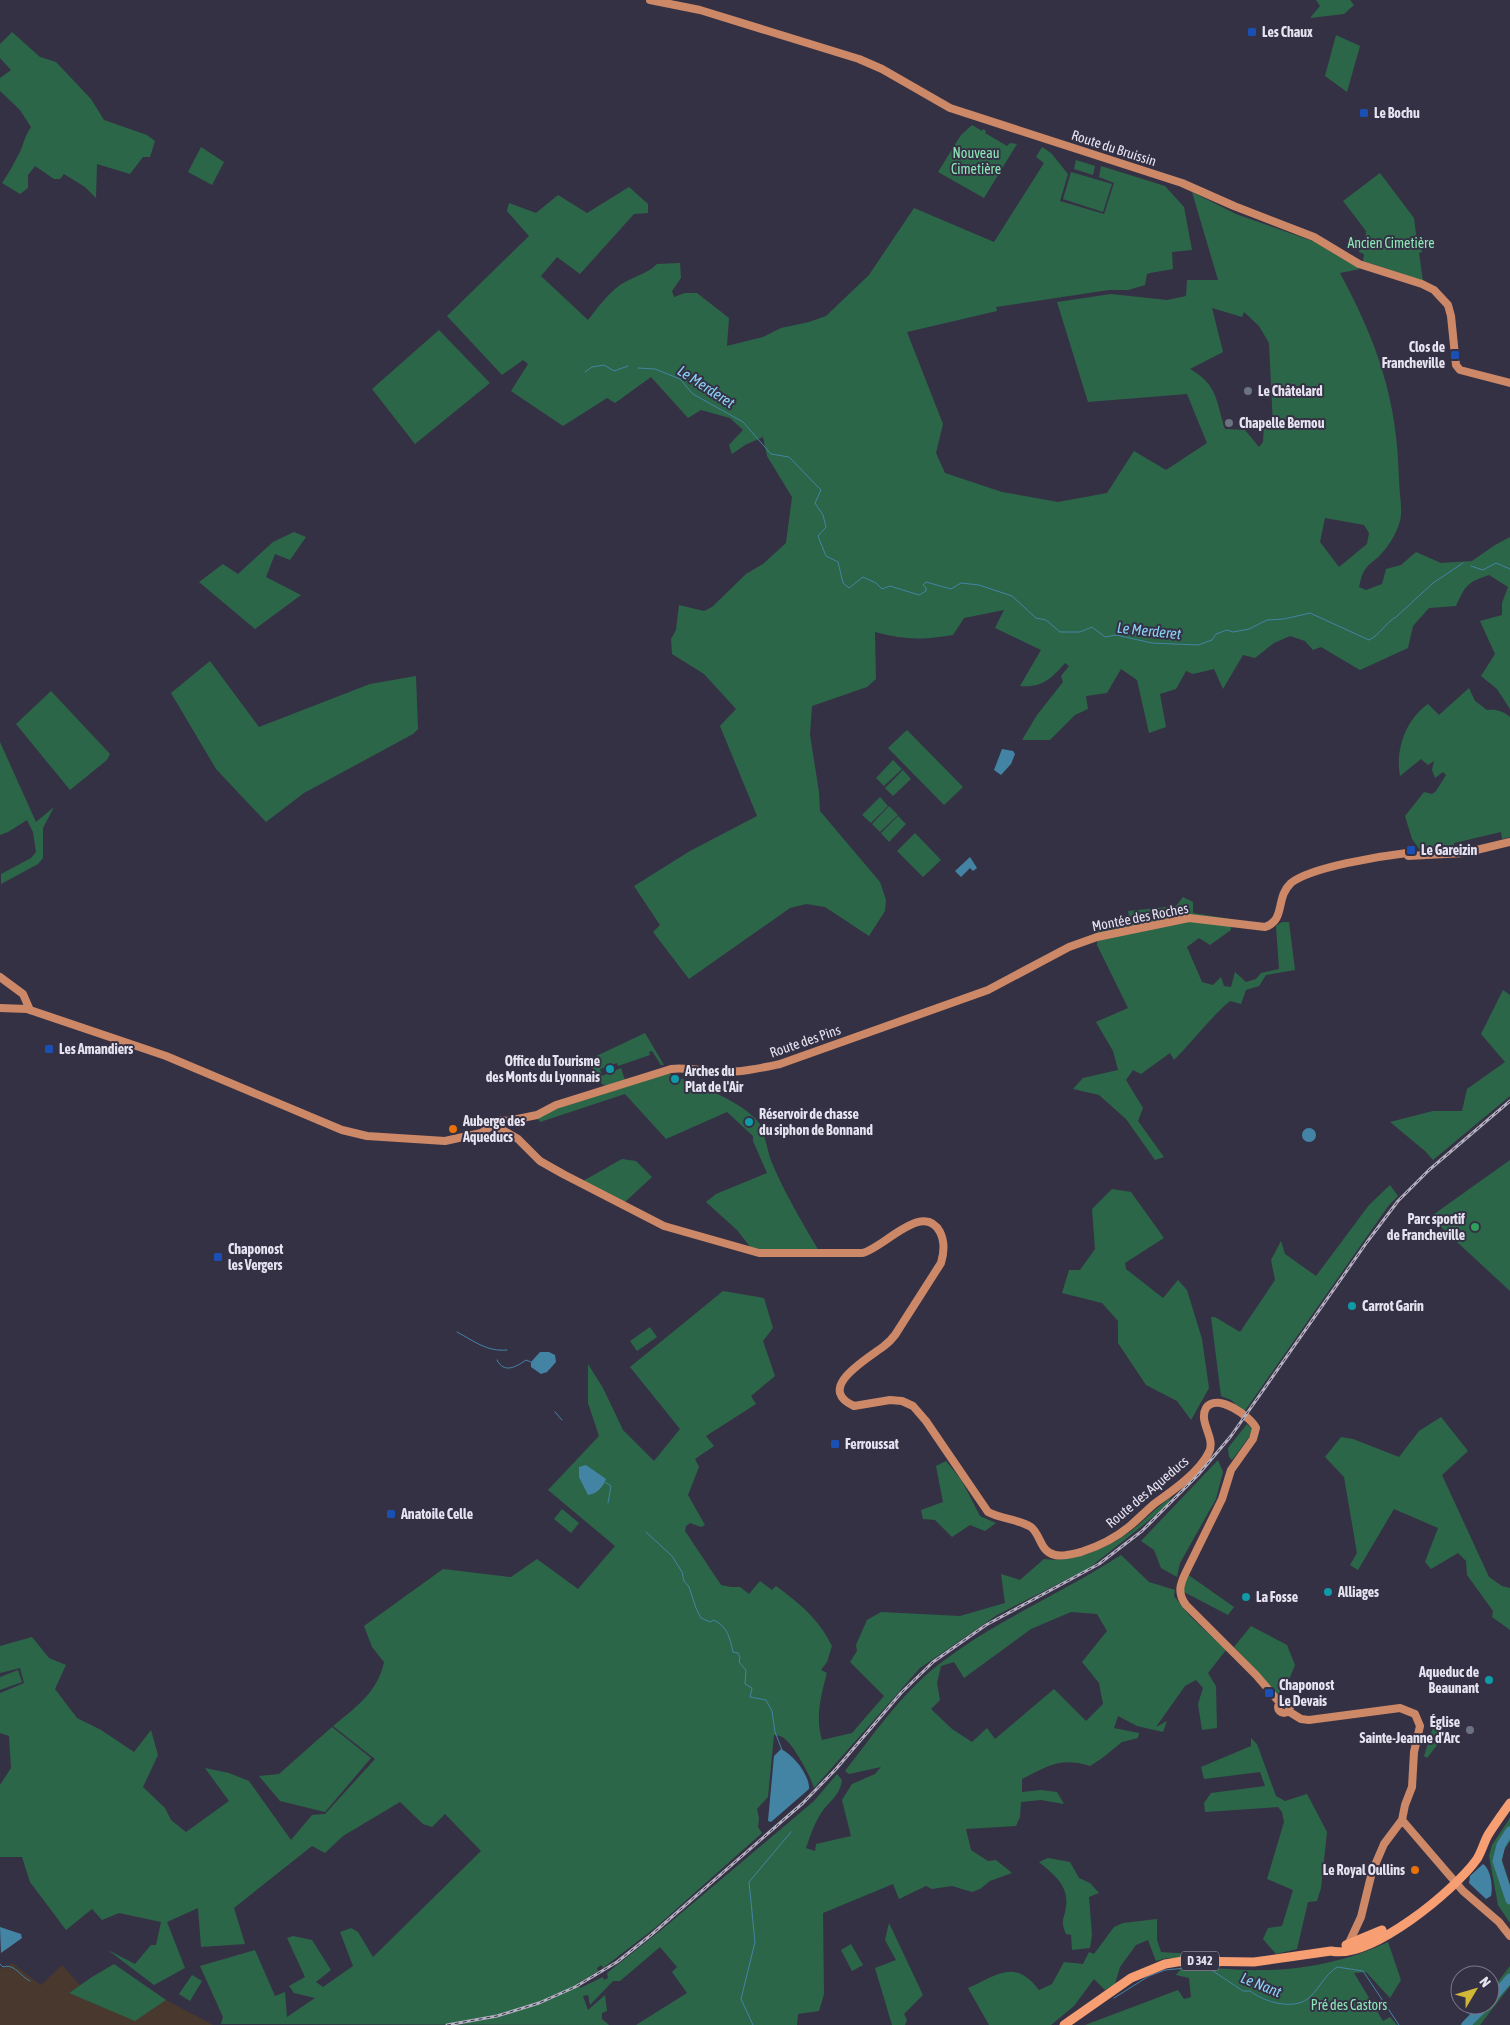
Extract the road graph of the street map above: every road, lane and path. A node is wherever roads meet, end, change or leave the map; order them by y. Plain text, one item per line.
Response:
1 (650, 0) edge
2 (1510, 383) edge
3 (1510, 842) edge
4 (0, 977) edge
5 (12, 987) junction
6 (988, 990) joint
7 (0, 1008) edge
8 (18, 1008) junction
9 (30, 1010) junction
10 (502, 1122) junction
11 (1510, 1802) edge
12 (1402, 1820) junction
13 (1454, 1880) junction
14 (1510, 1936) edge
15 (1347, 1948) junction
16 (1064, 2025) edge

1 - 2 main road, Route du Bruissin
3 - 6 main road, Montée des Roches
4 - 5 main road
5 - 8 main road
5 - 9 main road
6 - 10 main road, Route des Pins
7 - 8 main road, Route des Pins
8 - 9 main road, Route des Pins
9 - 10 main road, Route des Pins
10 - 12 main road, Route des Aqueducs
11 - 13 main road, D 342
12 - 13 main road
12 - 15 main road
13 - 14 main road
13 - 15 main road, D 342
15 - 16 main road, D 342

